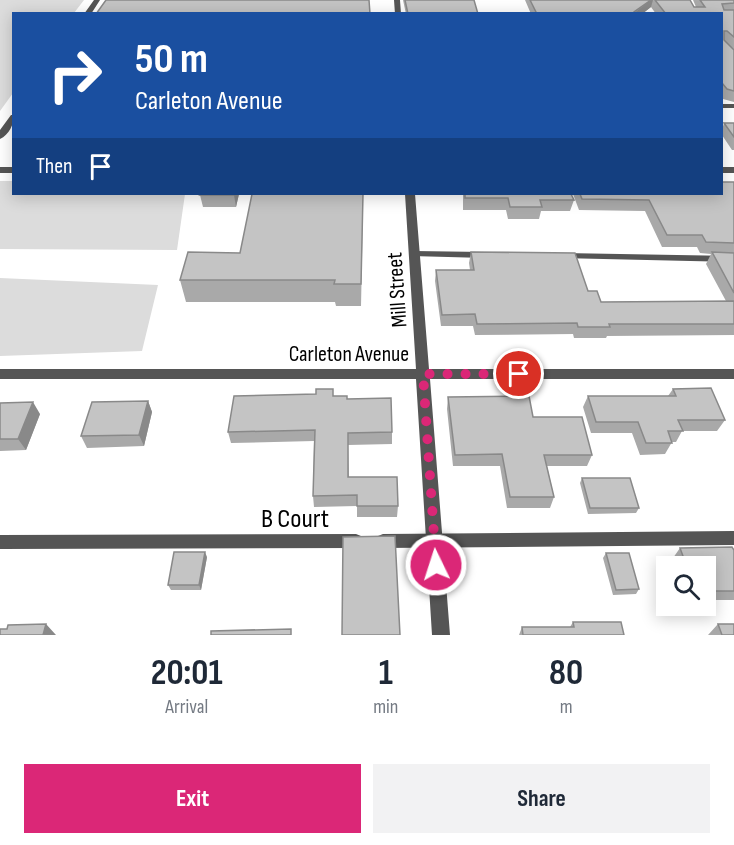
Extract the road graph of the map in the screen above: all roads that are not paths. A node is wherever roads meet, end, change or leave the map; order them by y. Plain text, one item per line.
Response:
1 (12, 120) edge
2 (0, 136) edge
3 (410, 195) edge
4 (414, 254) junction
5 (497, 255) edge
6 (556, 256) edge
7 (734, 258) edge
8 (0, 374) edge
9 (423, 374) junction
10 (734, 374) edge
11 (734, 538) edge
12 (435, 541) junction
13 (0, 542) edge
14 (441, 635) edge

1 - 2 street
3 - 4 street, Mill Street
4 - 5 lane
4 - 9 street, Mill Street
6 - 7 lane
8 - 9 street, Carleton Avenue
9 - 10 street, Carleton Avenue
9 - 12 street, Mill Street
11 - 12 lane, B Court
12 - 13 lane, B Court
12 - 14 street, Mill Street

